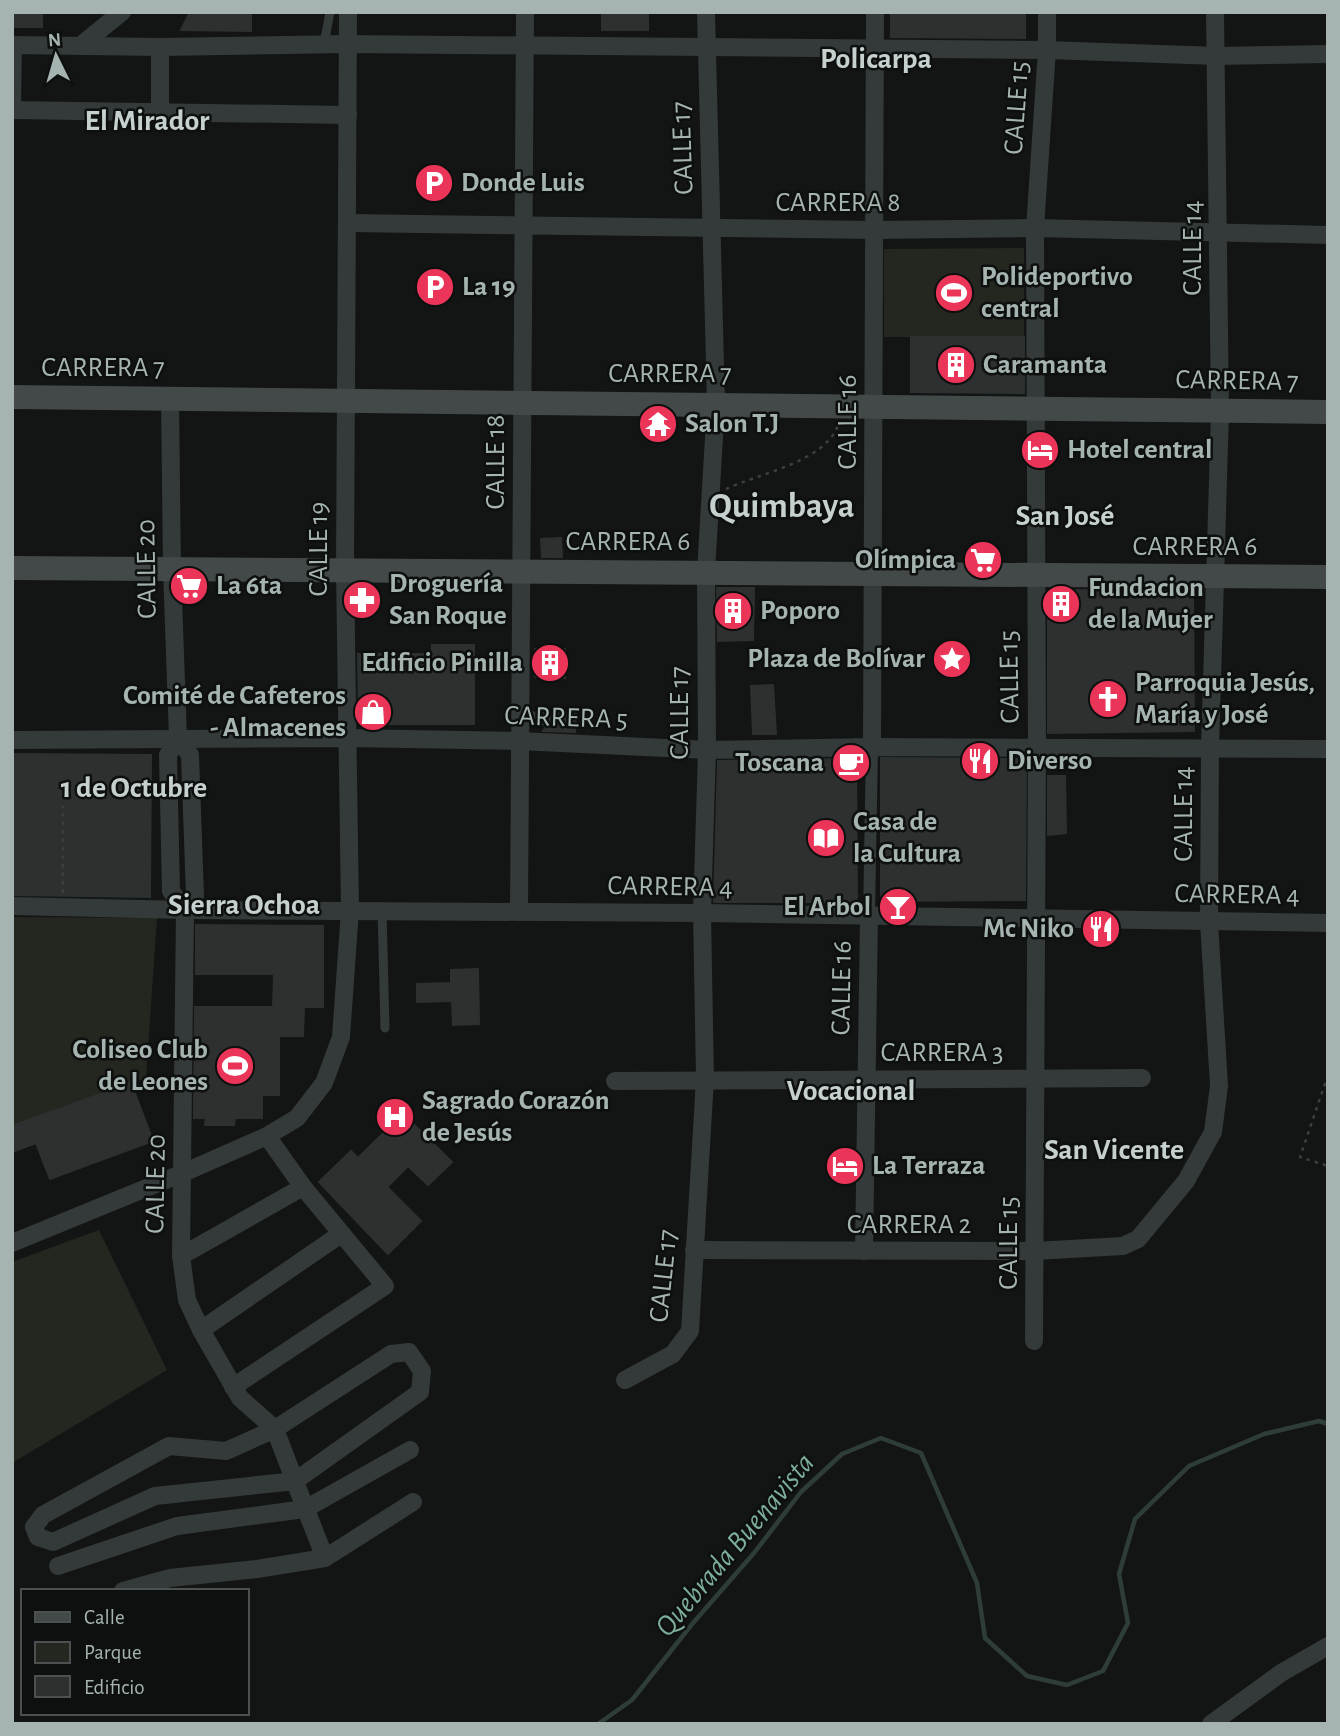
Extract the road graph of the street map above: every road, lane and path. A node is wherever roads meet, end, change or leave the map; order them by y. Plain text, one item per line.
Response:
1 (122, 12) edge
2 (331, 12) edge
3 (348, 12) edge
4 (525, 12) edge
5 (706, 12) edge
6 (875, 12) edge
7 (1047, 12) edge
8 (1215, 12) edge
9 (348, 38) junction
10 (324, 44) junction
11 (13, 45) edge
12 (79, 46) junction
13 (524, 46) junction
14 (160, 47) junction
15 (705, 48) junction
16 (875, 50) junction
17 (1047, 50) junction
18 (1328, 54) edge
19 (1217, 56) junction
20 (12, 110) edge
21 (160, 112) junction
22 (348, 115) junction
23 (347, 223) junction
24 (523, 225) junction
25 (713, 228) junction
26 (1035, 228) junction
27 (875, 230) junction
28 (1220, 233) junction
29 (1328, 235) edge
30 (12, 397) edge
31 (170, 398) junction
32 (346, 401) junction
33 (522, 403) junction
34 (716, 404) junction
35 (840, 407) junction
36 (875, 407) junction
37 (1035, 408) junction
38 (1220, 411) junction
39 (1328, 412) edge
40 (711, 496) junction
41 (12, 568) edge
42 (172, 570) junction
43 (345, 570) junction
44 (706, 571) junction
45 (521, 572) junction
46 (873, 574) junction
47 (1035, 576) junction
48 (1216, 577) junction
49 (1328, 578) edge
50 (521, 710) junction
51 (543, 721) dead end
52 (566, 733) dead end
53 (178, 738) junction
54 (346, 738) junction
55 (12, 740) edge
56 (520, 741) junction
57 (588, 745) junction
58 (872, 747) junction
59 (1037, 747) junction
60 (1210, 748) junction
61 (1328, 749) edge
62 (708, 750) junction
63 (63, 806) dead end
64 (12, 906) edge
65 (63, 906) junction
66 (185, 910) junction
67 (350, 910) junction
68 (382, 910) junction
69 (519, 912) junction
70 (702, 913) junction
71 (869, 916) junction
72 (1037, 918) junction
73 (1209, 922) junction
74 (1328, 923) edge
75 (384, 1028) dead end
76 (1328, 1075) edge
77 (1142, 1078) dead end
78 (705, 1079) junction
79 (867, 1079) junction
80 (1036, 1079) junction
81 (615, 1080) dead end
82 (267, 1136) junction
83 (1328, 1166) edge
84 (183, 1173) junction
85 (303, 1187) junction
86 (341, 1234) junction
87 (12, 1243) edge
88 (1124, 1245) joint
89 (694, 1250) junction
90 (864, 1251) junction
91 (1035, 1251) junction
92 (181, 1256) junction
93 (201, 1330) junction
94 (1034, 1340) dead end
95 (625, 1380) dead end
96 (233, 1387) junction
97 (275, 1429) junction
98 (410, 1450) dead end
99 (295, 1481) junction
100 (413, 1502) dead end
101 (305, 1509) junction
102 (325, 1558) junction
103 (58, 1566) dead end
104 (129, 1589) edge
105 (1328, 1646) edge
106 (1211, 1724) edge

1 - 12 street
2 - 9 lane
2 - 10 lane
3 - 9 street, CALLE 19
4 - 13 street, CALLE 18
5 - 15 street, CALLE 17
6 - 16 street, CALLE 16
7 - 17 street, CALLE 15
8 - 19 street, CALLE 14
9 - 10 street
9 - 13 street
9 - 22 street, CALLE 19
10 - 14 street
11 - 12 street
11 - 20 street
12 - 14 street
13 - 15 street
13 - 24 street, CALLE 18
14 - 21 street
15 - 16 street
15 - 25 street, CALLE 17
16 - 17 street
16 - 27 street, CALLE 16
17 - 19 street
17 - 26 street, CALLE 15
18 - 19 street
19 - 28 street, CALLE 14
20 - 21 street
21 - 22 street
22 - 23 street, CALLE 19
23 - 24 street, CARRERA 8
23 - 32 street, CALLE 19
24 - 25 street, CARRERA 8
24 - 33 street, CALLE 18
25 - 27 street, CARRERA 8
25 - 34 street, CALLE 17
26 - 27 street, CARRERA 8
26 - 28 street, CARRERA 8
26 - 37 street, CALLE 15
27 - 36 street, CALLE 16
28 - 29 street, CARRERA 8
28 - 38 street, CALLE 14
30 - 31 main road, CARRERA 7
31 - 32 main road, CARRERA 7
31 - 42 street, CALLE 20
32 - 33 main road, CARRERA 7
32 - 43 street, CALLE 19
33 - 34 main road, CARRERA 7
33 - 45 street, CALLE 18
34 - 35 main road, CARRERA 7
34 - 40 street, CALLE 17
35 - 36 main road, CARRERA 7
35 - 40 path
36 - 37 main road, CARRERA 7
36 - 46 street, CALLE 16
37 - 38 main road, CARRERA 7
37 - 47 street, CALLE 15
38 - 39 main road, CARRERA 7
38 - 48 street, CALLE 14
40 - 44 street, CALLE 17
41 - 42 main road, CARRERA 6
42 - 43 main road, CARRERA 6
42 - 53 street, CALLE 20
43 - 45 main road, CARRERA 6
43 - 54 street, CALLE 19
44 - 45 main road, CARRERA 6
44 - 46 main road, CARRERA 6
44 - 62 street, CALLE 17
45 - 50 street, CALLE 18
46 - 47 main road, CARRERA 6
46 - 58 street, CALLE 16
47 - 48 main road, CARRERA 6
47 - 59 street, CALLE 15
48 - 49 main road, CARRERA 6
48 - 60 street, CALLE 14
50 - 51 lane
50 - 56 street, CALLE 18
52 - 57 lane
53 - 54 street, CARRERA 5
53 - 55 street, CARRERA 5
53 - 66 street, CALLE 20
54 - 56 street, CARRERA 5
54 - 67 street, CALLE 19
56 - 57 street, CARRERA 5
56 - 69 street, CALLE 18
57 - 62 street, CARRERA 5
58 - 59 street, CARRERA 5
58 - 62 street, CARRERA 5
58 - 71 street, CALLE 16
59 - 60 street, CARRERA 5
59 - 72 street, CALLE 15
60 - 61 street, CARRERA 5
60 - 73 street, CALLE 14
62 - 70 street, CALLE 17
63 - 65 path
64 - 65 street, CARRERA 4
65 - 66 street, CARRERA 4
66 - 67 street, CARRERA 4
66 - 84 street, CALLE 20
67 - 68 street, CARRERA 4
67 - 82 street, CALLE 19
68 - 69 street, CARRERA 4
68 - 75 lane
69 - 70 street, CARRERA 4
70 - 71 street, CARRERA 4
70 - 78 street, CALLE 17
71 - 72 street, CARRERA 4
71 - 79 street, CALLE 16
72 - 73 street, CARRERA 4
72 - 80 street, CALLE 15
73 - 74 street, CARRERA 4
73 - 88 street, CALLE 14
76 - 83 path
77 - 80 street, CARRERA 3
78 - 79 street, CARRERA 3
78 - 81 street, CARRERA 3
78 - 89 street, CALLE 17
79 - 80 street, CARRERA 3
79 - 90 street, CALLE 16
80 - 91 street, CALLE 15
82 - 84 street, CALLE 19
82 - 85 street
84 - 87 street, CALLE 19
84 - 92 street, CALLE 20
85 - 86 street
85 - 92 street
86 - 93 street
86 - 96 street
88 - 91 street, CARRERA 2
89 - 90 street, CARRERA 2
89 - 95 street, CALLE 17
90 - 91 street, CARRERA 2
91 - 94 street, CALLE 15
92 - 93 street, CALLE 20
93 - 96 street, CALLE 20
96 - 97 street, CALLE 20
97 - 99 street
97 - 99 street
97 - 99 street
98 - 101 street
99 - 101 street
100 - 102 street
101 - 102 street
101 - 103 street
102 - 104 street
105 - 106 street

